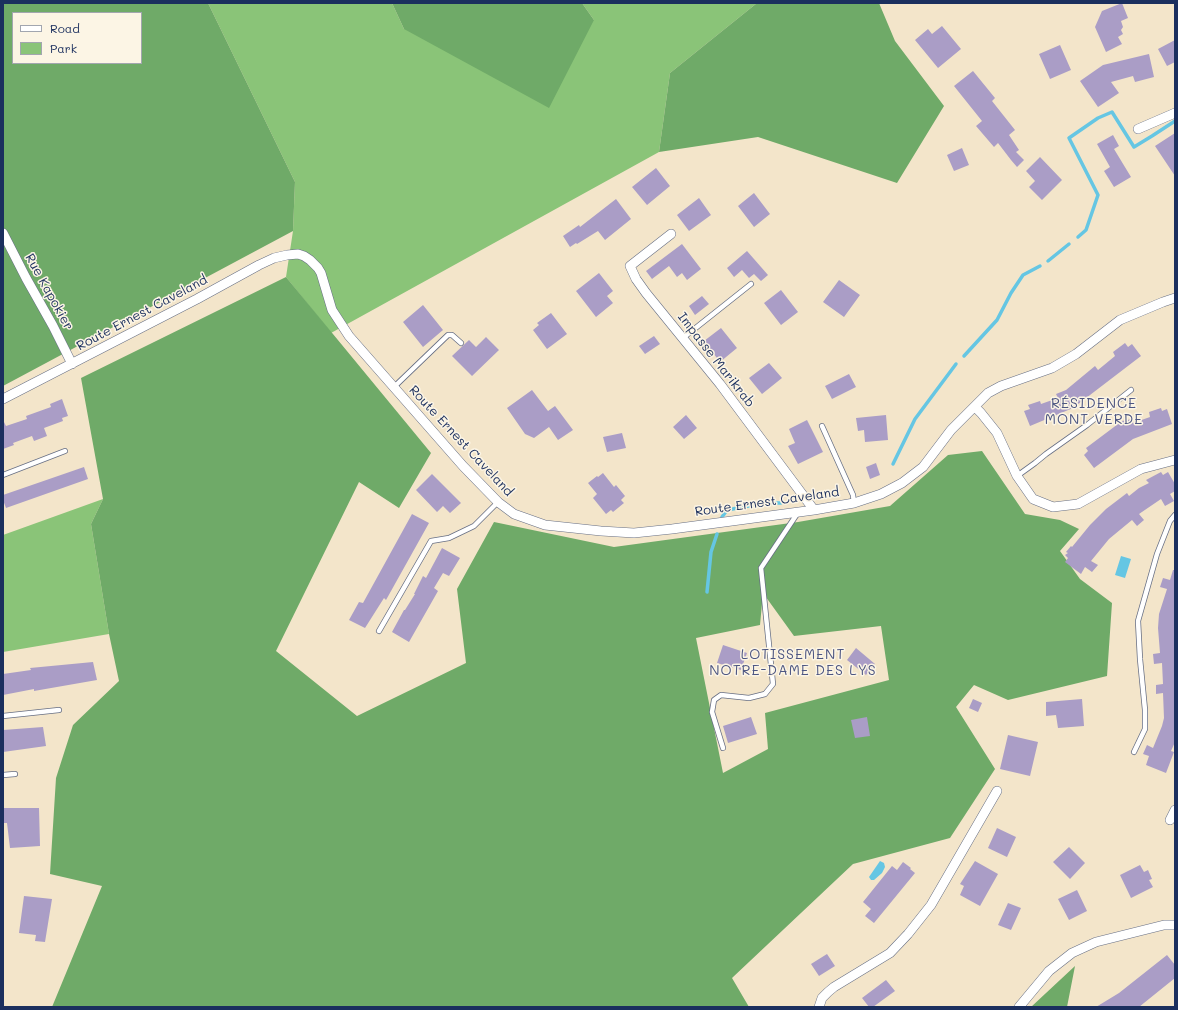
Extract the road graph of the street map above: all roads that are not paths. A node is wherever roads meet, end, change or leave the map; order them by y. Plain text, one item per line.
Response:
1 (1175, 113) edge
2 (1138, 129) dead end
3 (3, 233) edge
4 (670, 234) dead end
5 (750, 284) dead end
6 (1175, 298) edge
7 (682, 338) junction
8 (461, 343) dead end
9 (72, 364) junction
10 (394, 387) junction
11 (1132, 390) dead end
12 (3, 399) edge
13 (975, 407) junction
14 (822, 426) dead end
15 (65, 451) dead end
16 (1175, 460) edge
17 (3, 475) edge
18 (1018, 476) junction
19 (498, 502) junction
20 (854, 503) junction
21 (814, 510) junction
22 (798, 512) junction
23 (1175, 515) edge
24 (379, 632) dead end
25 (59, 710) dead end
26 (3, 716) edge
27 (722, 748) dead end
28 (1134, 752) dead end
29 (15, 774) dead end
30 (3, 775) edge
31 (997, 791) dead end
32 (1175, 810) edge
33 (1170, 820) dead end
34 (1175, 925) edge
35 (819, 1007) edge
36 (1019, 1007) edge

1 - 2 street
3 - 9 street, Rue Kapokier
4 - 7 street, Impasse Marikrab
5 - 7 lane
6 - 13 street, Route Ernest Caveland
7 - 21 street, Impasse Marikrab
8 - 10 lane
9 - 10 street, Route Ernest Caveland
9 - 12 street, Route Ernest Caveland
10 - 19 street, Route Ernest Caveland
11 - 18 lane
13 - 18 street
13 - 20 street, Route Ernest Caveland
14 - 20 lane
15 - 17 lane
16 - 18 street
19 - 22 street, Route Ernest Caveland
19 - 24 lane
20 - 21 street, Route Ernest Caveland
21 - 22 street, Route Ernest Caveland
22 - 27 lane
23 - 28 lane
25 - 26 lane
29 - 30 lane
31 - 35 street
32 - 33 street
34 - 36 street

